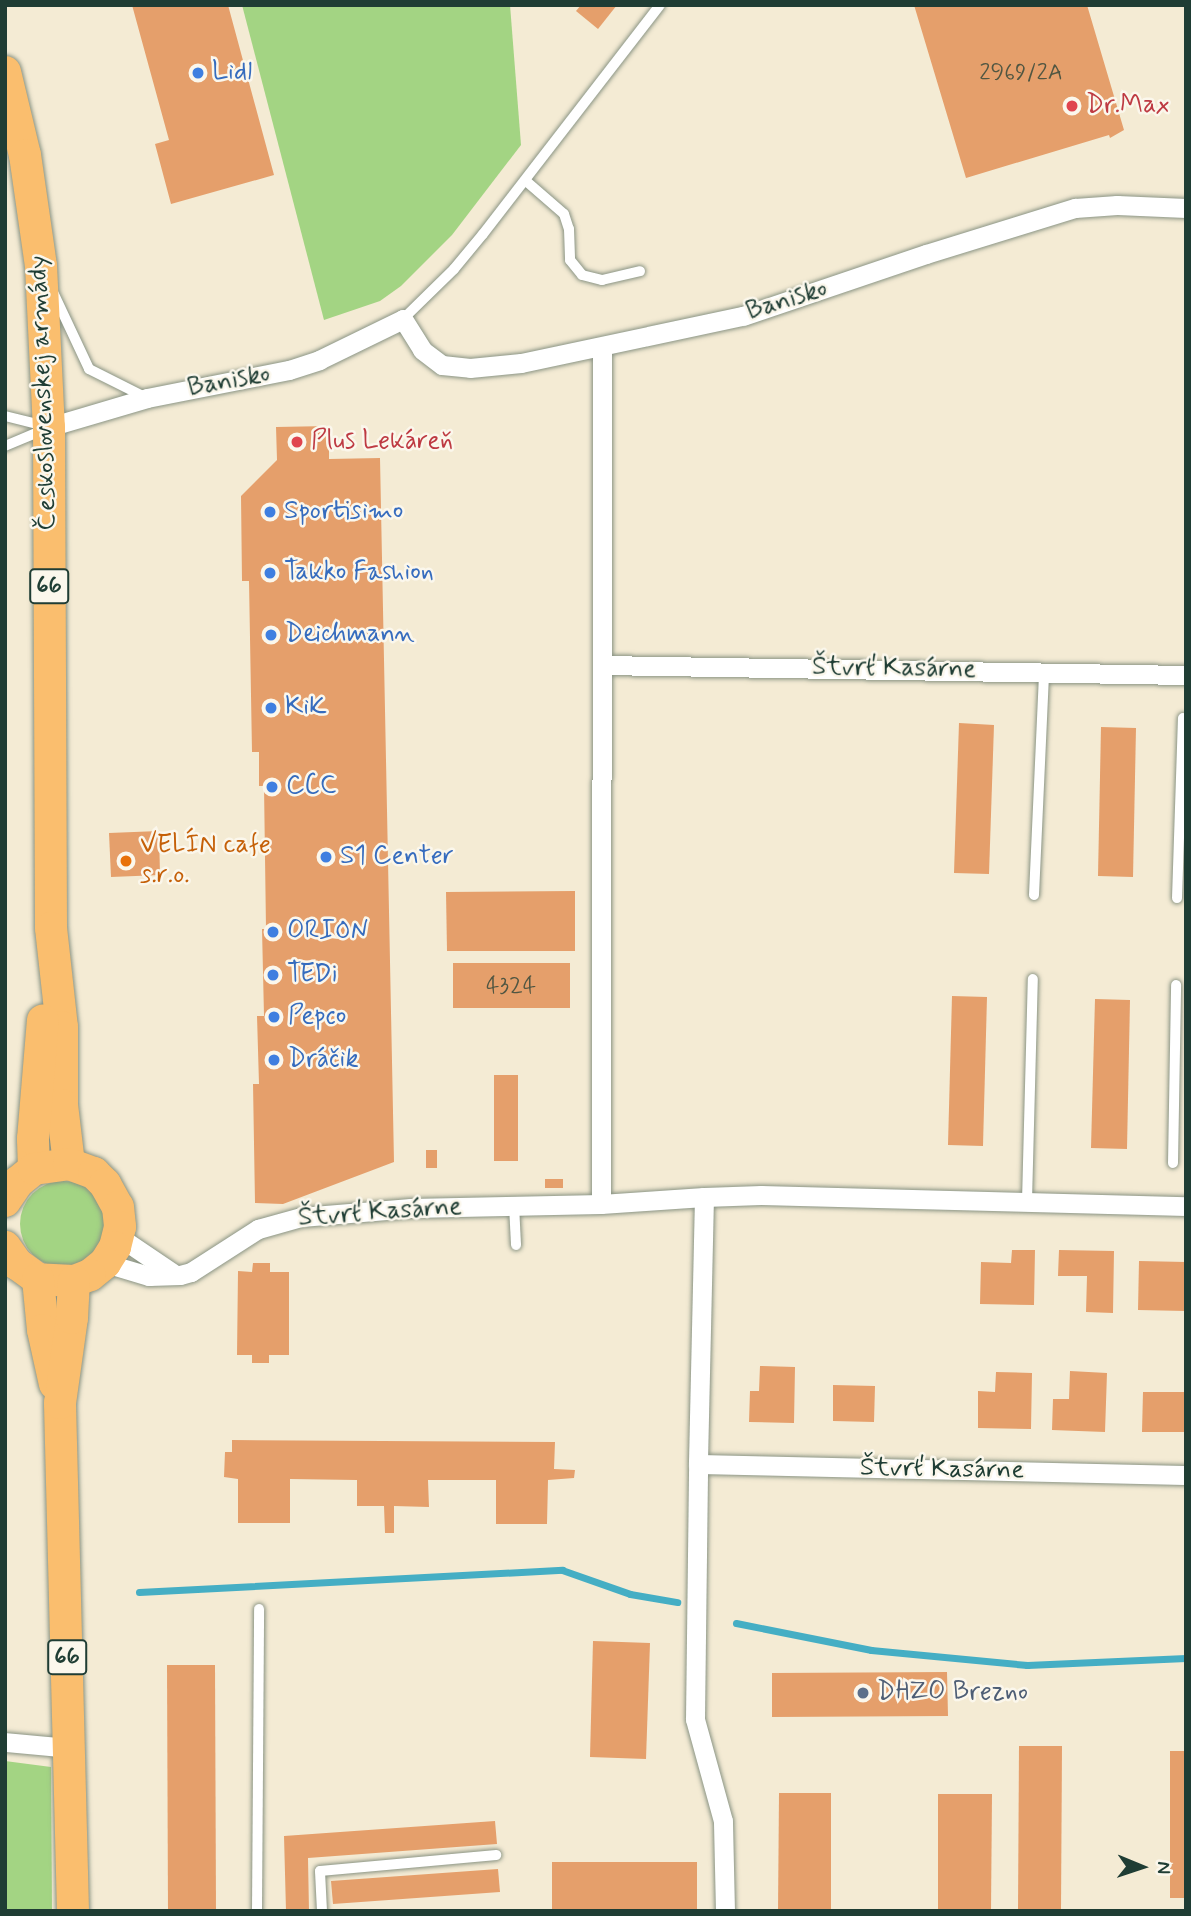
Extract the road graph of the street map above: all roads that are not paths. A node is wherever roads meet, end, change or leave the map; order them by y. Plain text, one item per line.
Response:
1 (660, 5) edge
2 (5, 72) edge
3 (526, 181) junction
4 (1184, 210) edge
5 (41, 265) junction
6 (640, 271) dead end
7 (403, 319) junction
8 (602, 348) junction
9 (147, 398) junction
10 (5, 416) edge
11 (49, 427) junction
12 (5, 446) edge
13 (602, 665) junction
14 (1044, 672) junction
15 (1186, 675) edge
16 (1183, 718) dead end
17 (1183, 807) edge
18 (1034, 895) dead end
19 (1177, 898) dead end
20 (51, 928) junction
21 (1033, 979) dead end
22 (1176, 985) dead end
23 (1180, 1072) edge
24 (1173, 1163) dead end
25 (69, 1164) junction
26 (34, 1169) junction
27 (704, 1197) junction
28 (6, 1199) edge
29 (1027, 1202) junction
30 (601, 1204) junction
31 (514, 1205) junction
32 (1186, 1206) edge
33 (516, 1245) dead end
34 (5, 1247) edge
35 (112, 1249) junction
36 (174, 1274) junction
37 (38, 1279) junction
38 (74, 1281) junction
39 (60, 1403) junction
40 (698, 1464) junction
41 (1186, 1475) edge
42 (259, 1609) dead end
43 (5, 1742) edge
44 (70, 1748) junction
45 (496, 1855) dead end
46 (73, 1911) edge
47 (257, 1911) edge
48 (322, 1911) edge
49 (724, 1911) edge

1 - 3 lane, Banisko
2 - 5 main road, Československej armády / 66
3 - 6 lane
3 - 7 lane, Banisko
4 - 8 street, Banisko
5 - 9 lane
5 - 11 main road, Československej armády / 66
7 - 8 street, Banisko
7 - 9 street, Banisko
8 - 13 street
9 - 11 street, Banisko
10 - 11 lane
11 - 12 lane
11 - 20 main road, Československej armády / 66
13 - 14 street, Štvrť Kasárne
13 - 30 street
14 - 15 street, Štvrť Kasárne
14 - 18 lane
16 - 17 lane
17 - 19 lane
20 - 25 main road, Československej armády / 66
20 - 26 main road, Československej armády / 66
21 - 29 lane
22 - 23 lane
23 - 24 lane
25 - 26 main road
25 - 35 main road
26 - 28 main road
27 - 29 street, Štvrť Kasárne
27 - 30 street, Štvrť Kasárne
27 - 40 street
29 - 32 street, Štvrť Kasárne
30 - 31 street, Štvrť Kasárne
31 - 33 lane
31 - 36 street, Štvrť Kasárne
34 - 37 main road
35 - 36 street
35 - 36 street, Štvrť Kasárne
35 - 38 main road
37 - 38 main road
37 - 39 main road, 66
38 - 39 main road, 66
39 - 44 main road, 66
40 - 41 street, Štvrť Kasárne
40 - 49 street
42 - 47 lane
43 - 44 street
44 - 46 main road, 66
45 - 48 lane

